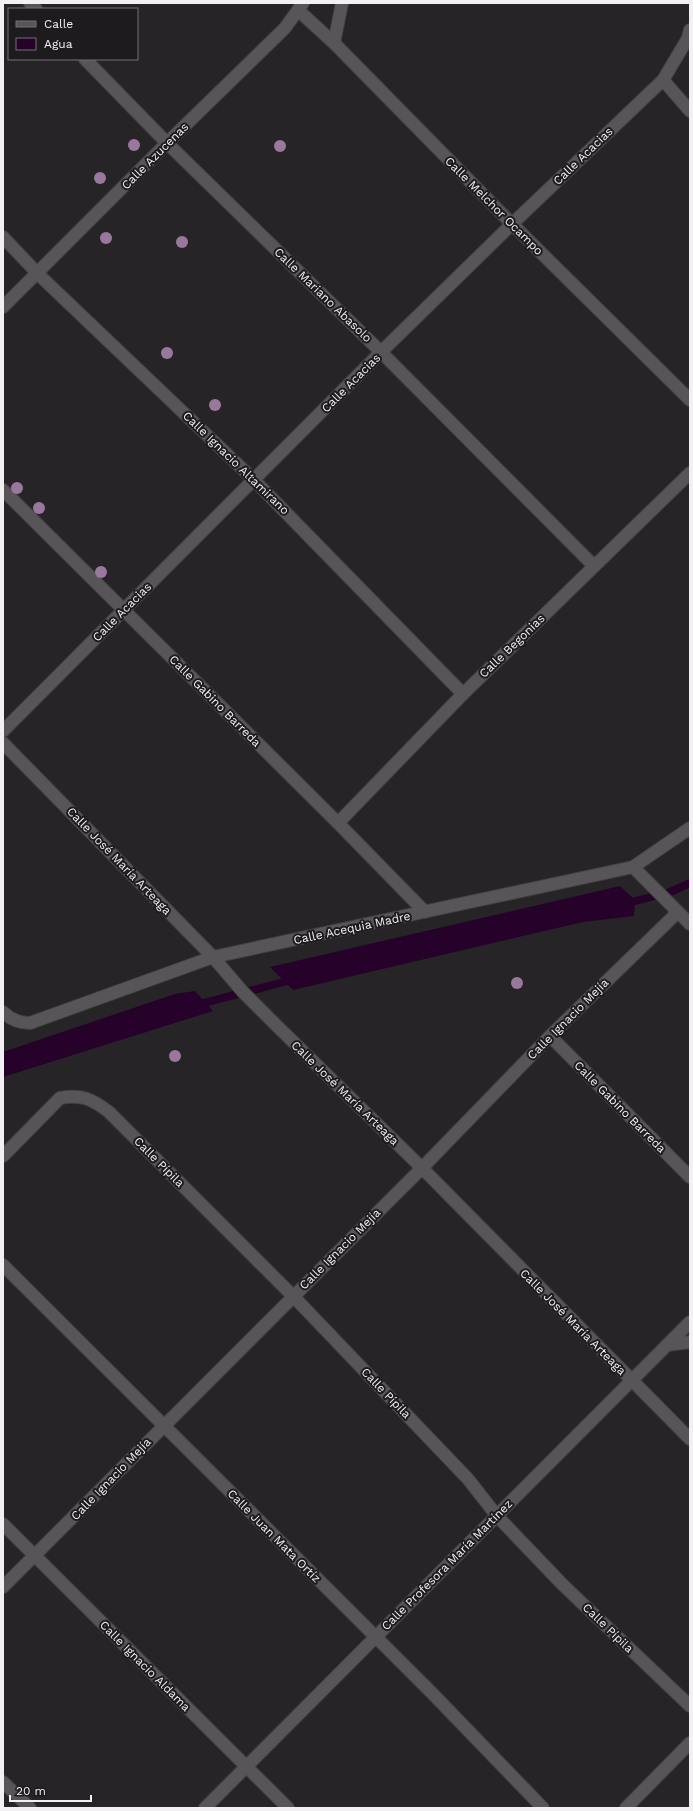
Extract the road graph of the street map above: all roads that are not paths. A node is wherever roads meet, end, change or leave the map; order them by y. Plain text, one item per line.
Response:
1 (342, 3) edge
2 (301, 7) edge
3 (690, 30) edge
4 (334, 43) junction
5 (86, 60) edge
6 (663, 80) junction
7 (690, 111) edge
8 (167, 143) junction
9 (512, 224) junction
10 (3, 237) edge
11 (38, 274) junction
12 (3, 307) edge
13 (381, 352) junction
14 (690, 400) edge
15 (690, 473) edge
16 (253, 479) junction
17 (3, 490) edge
18 (594, 566) junction
19 (124, 610) junction
20 (463, 694) junction
21 (3, 731) edge
22 (3, 743) edge
23 (338, 823) junction
24 (690, 828) edge
25 (633, 867) junction
26 (425, 912) junction
27 (678, 912) junction
28 (690, 924) edge
29 (213, 957) junction
30 (6, 1015) edge
31 (550, 1036) junction
32 (3, 1156) edge
33 (422, 1168) junction
34 (690, 1177) edge
35 (3, 1265) edge
36 (293, 1296) junction
37 (690, 1322) edge
38 (690, 1342) edge
39 (668, 1345) junction
40 (631, 1381) junction
41 (163, 1426) junction
42 (690, 1439) edge
43 (497, 1516) junction
44 (3, 1524) edge
45 (35, 1556) junction
46 (3, 1588) edge
47 (375, 1637) junction
48 (690, 1706) edge
49 (690, 1743) edge
50 (246, 1768) junction
51 (3, 1782) edge
52 (30, 1808) edge
53 (205, 1808) edge
54 (288, 1808) edge
55 (543, 1808) edge
56 (626, 1808) edge

1 - 4 street
2 - 4 street, Calle Melchor Ocampo
2 - 8 street, Calle Azucenas
3 - 6 street, Calle Acacias
4 - 9 street, Calle Melchor Ocampo
5 - 8 street, Calle Mariano Abasolo
6 - 7 street
6 - 9 street, Calle Acacias
8 - 11 street, Calle Azucenas
8 - 13 street, Calle Mariano Abasolo
9 - 13 street, Calle Acacias
9 - 14 street, Calle Melchor Ocampo
10 - 11 street, Calle Ignacio Altamirano
11 - 12 street, Calle Azucenas
11 - 16 street, Calle Ignacio Altamirano
13 - 16 street, Calle Acacias
13 - 18 street, Calle Mariano Abasolo
15 - 18 street, Calle Begonias
16 - 19 street, Calle Acacias
16 - 20 street, Calle Ignacio Altamirano
17 - 19 street, Calle Gabino Barreda
18 - 20 street, Calle Begonias
19 - 21 street, Calle Acacias
19 - 23 street, Calle Gabino Barreda
20 - 23 street, Calle Begonias
22 - 29 street, Calle José María Arteaga
23 - 26 street, Calle Gabino Barreda
24 - 25 street, Calle Acequia Madre
25 - 26 street, Calle Acequia Madre
25 - 27 street
26 - 29 street, Calle Acequia Madre
27 - 28 street
27 - 31 street, Calle Ignacio Mejía
29 - 30 street, Calle Acequia Madre
29 - 33 street, Calle José María Arteaga
31 - 33 street, Calle Ignacio Mejía
31 - 34 street, Calle Gabino Barreda
32 - 36 street, Calle Pípila
33 - 36 street, Calle Ignacio Mejía
33 - 40 street, Calle José María Arteaga
35 - 41 street, Calle Juan Mata Ortíz
36 - 41 street, Calle Ignacio Mejía
36 - 43 street, Calle Pípila
37 - 39 street, Calle Profesora María Martínez
38 - 39 street
39 - 40 street, Calle Profesora María Martínez
40 - 42 street, Calle José María Arteaga
40 - 43 street, Calle Profesora María Martínez
41 - 45 street, Calle Ignacio Mejía
41 - 47 street, Calle Juan Mata Ortíz
43 - 47 street, Calle Profesora María Martínez
43 - 48 street, Calle Pípila
44 - 45 street, Calle Ignacio Aldama
45 - 46 street, Calle Ignacio Mejía
45 - 50 street, Calle Ignacio Aldama
47 - 50 street, Calle Profesora María Martínez
47 - 55 street, Calle Juan Mata Ortíz
49 - 56 street
50 - 53 street, Calle Profesora María Martínez
50 - 54 street, Calle Ignacio Aldama
51 - 52 street

